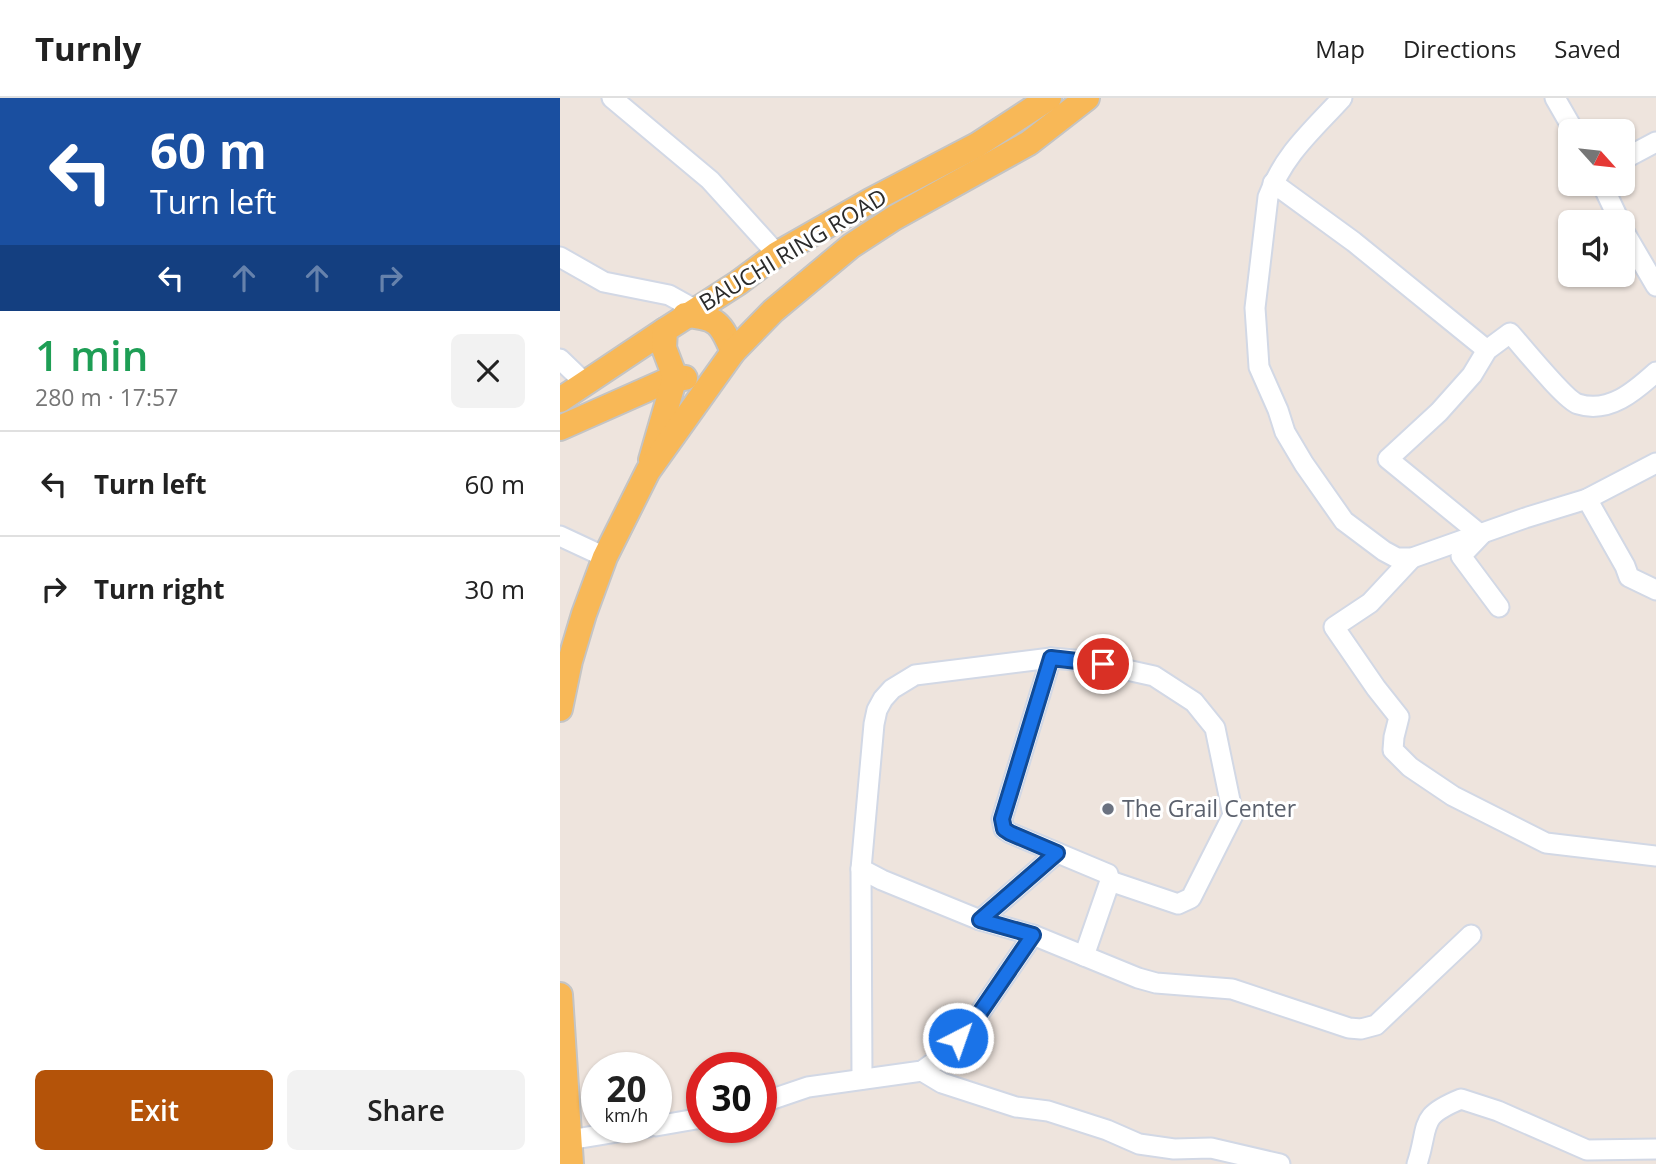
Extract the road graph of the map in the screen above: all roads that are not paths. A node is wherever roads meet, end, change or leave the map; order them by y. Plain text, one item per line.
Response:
1 (612, 98) edge
2 (1049, 98) edge
3 (1087, 98) edge
4 (1342, 98) edge
5 (1555, 98) edge
6 (1567, 119) edge
7 (1656, 142) edge
8 (1635, 153) edge
9 (1273, 184) junction
10 (1635, 250) edge
11 (777, 254) junction
12 (560, 257) edge
13 (1656, 286) edge
14 (690, 312) junction
15 (664, 330) junction
16 (1487, 350) junction
17 (733, 352) junction
18 (560, 359) edge
19 (1656, 372) edge
20 (675, 377) junction
21 (712, 380) junction
22 (586, 384) junction
23 (560, 400) edge
24 (594, 414) junction
25 (661, 420) junction
26 (560, 428) edge
27 (1656, 463) edge
28 (648, 471) junction
29 (1587, 499) junction
30 (1481, 535) junction
31 (560, 536) edge
32 (605, 557) junction
33 (1412, 558) junction
34 (1656, 590) edge
35 (1499, 607) dead end
36 (1051, 658) junction
37 (560, 706) edge
38 (1057, 853) junction
39 (1656, 856) edge
40 (861, 869) junction
41 (1110, 881) junction
42 (980, 920) junction
43 (1033, 935) junction
44 (1471, 935) dead end
45 (1084, 956) junction
46 (560, 995) edge
47 (922, 1071) junction
48 (862, 1079) junction
49 (777, 1098) edge
50 (598, 1143) edge
51 (1656, 1149) edge
52 (570, 1152) edge
53 (1229, 1157) edge
54 (1280, 1164) edge
55 (1418, 1164) edge

1 - 11 street
2 - 11 main road, BAUCHI RING ROAD
3 - 17 main road, BAUCHI RING ROAD
4 - 9 street
5 - 6 street
7 - 8 street
9 - 16 street
9 - 33 street
10 - 13 street
11 - 14 main road, BAUCHI RING ROAD
12 - 14 street
14 - 15 main road, BAUCHI RING ROAD
14 - 17 main road
15 - 20 main road
15 - 22 main road, BAUCHI RING ROAD
16 - 19 street
16 - 30 street
17 - 21 main road, BAUCHI RING ROAD
18 - 22 street
20 - 21 main road
20 - 24 main road
20 - 25 main road, BAUCHI RING ROAD
21 - 28 main road, BAUCHI RING ROAD
22 - 23 main road, BAUCHI RING ROAD
24 - 25 main road
24 - 26 main road
25 - 28 main road, BAUCHI RING ROAD
27 - 29 street
28 - 32 main road, BAUCHI RING ROAD
29 - 30 street
29 - 34 street
30 - 33 street
30 - 35 street
31 - 32 street
32 - 37 main road, BAUCHI RING ROAD
33 - 39 street
36 - 38 street
36 - 40 street
36 - 41 street
38 - 41 street
38 - 42 street
40 - 42 street
40 - 48 street
41 - 45 street
42 - 43 street
43 - 45 street
43 - 47 street
44 - 45 street
46 - 52 main road
47 - 48 street
47 - 53 street
48 - 49 street
50 - 52 street
51 - 55 street
53 - 54 street

